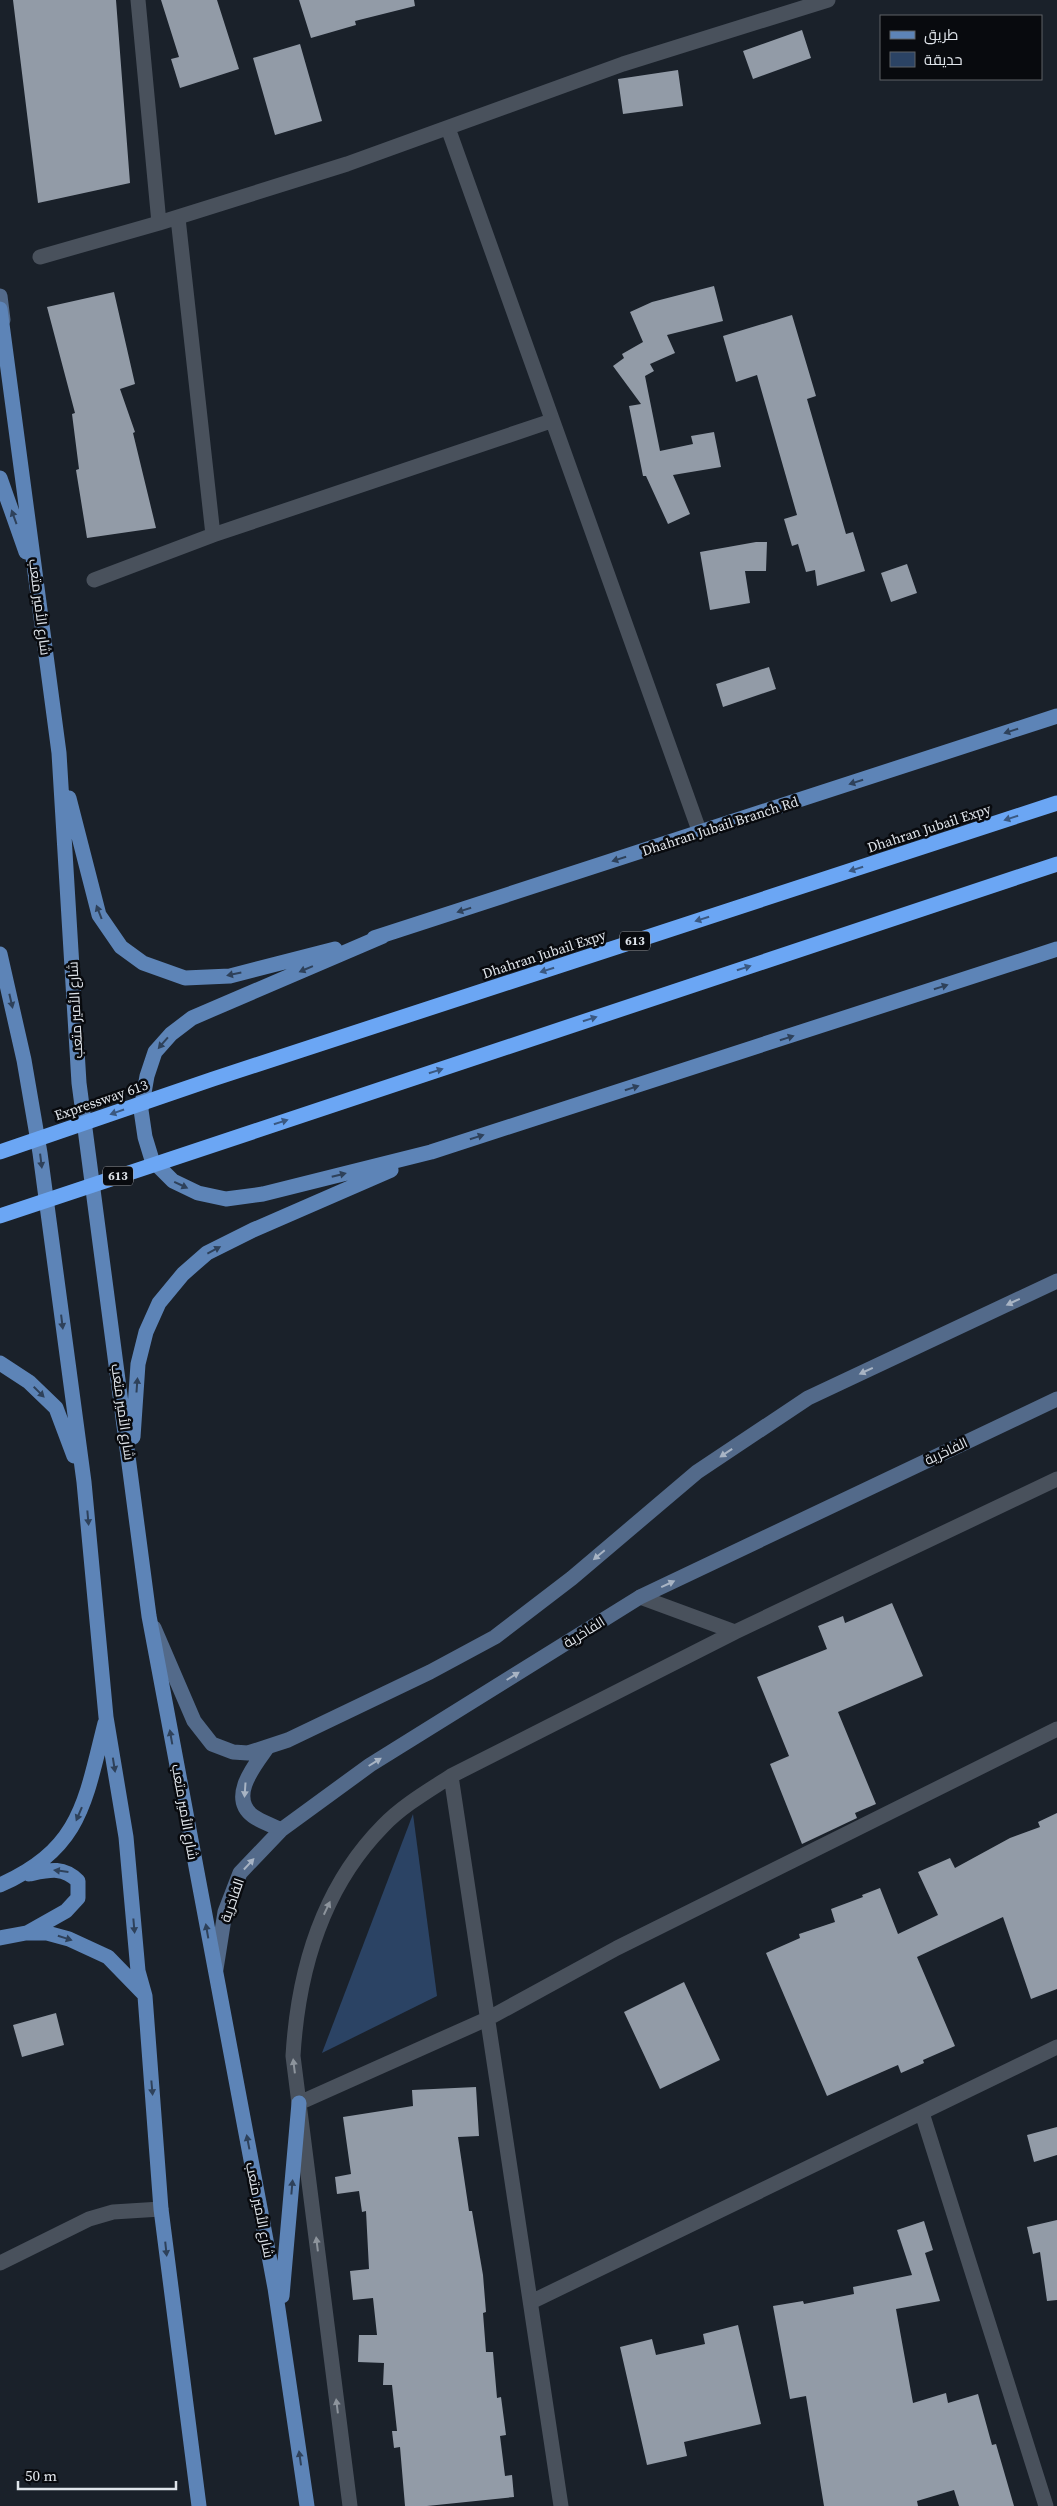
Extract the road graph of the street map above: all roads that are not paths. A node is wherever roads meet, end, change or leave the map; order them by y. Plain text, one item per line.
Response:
1 (138, 0) edge
2 (828, 0) edge
3 (448, 128) junction
4 (178, 218) junction
5 (159, 223) junction
6 (40, 257) dead end
7 (0, 296) edge
8 (0, 310) edge
9 (5, 337) junction
10 (551, 421) junction
11 (0, 478) edge
12 (213, 535) junction
13 (36, 580) junction
14 (94, 580) dead end
15 (1057, 716) edge
16 (59, 753) junction
17 (1057, 803) edge
18 (700, 833) junction
19 (1057, 864) edge
20 (383, 936) junction
21 (1057, 949) edge
22 (0, 954) edge
23 (213, 1079) joint
24 (0, 1152) edge
25 (431, 1152) junction
26 (0, 1216) edge
27 (1057, 1281) edge
28 (0, 1363) edge
29 (1057, 1399) edge
30 (131, 1468) junction
31 (1057, 1479) edge
32 (84, 1482) junction
33 (640, 1597) junction
34 (149, 1616) junction
35 (735, 1632) junction
36 (106, 1717) junction
37 (1057, 1729) edge
38 (267, 1748) junction
39 (450, 1776) junction
40 (280, 1830) junction
41 (23, 1875) junction
42 (0, 1885) edge
43 (26, 1933) junction
44 (0, 1938) edge
45 (215, 1975) junction
46 (145, 1996) junction
47 (489, 2018) junction
48 (1057, 2047) edge
49 (299, 2103) junction
50 (922, 2113) junction
51 (162, 2209) junction
52 (0, 2263) edge
53 (531, 2302) junction
54 (280, 2323) junction
55 (199, 2506) edge
56 (307, 2506) edge
57 (350, 2506) edge
58 (561, 2506) edge
59 (1046, 2506) edge

1 - 5 street
2 - 3 street
3 - 4 street
3 - 10 street
4 - 5 street
4 - 12 street
5 - 6 street
7 - 9 street
8 - 9 main road, شارع الأمير متعب
9 - 13 main road, شارع الأمير متعب
10 - 12 street
10 - 18 street
13 -> 11 main road
12 - 14 street
13 - 16 main road, شارع الأمير متعب
15 -> 18 main road, Dhahran Jubail Branch Rd
20 -> 16 main road
16 - 30 main road, شارع الأمير متعب
17 -> 23 highway, Dhahran Jubail Expy / 613
18 -> 20 main road, Dhahran Jubail Branch Rd
26 -> 19 highway, 613
20 -> 25 main road
25 -> 21 main road
22 -> 32 main road
23 -> 24 highway, Expressway 613 / 613
30 -> 25 main road
27 -> 38 street
28 -> 32 main road
33 -> 29 street, الفاخرية
30 - 34 main road, شارع الأمير متعب
31 - 35 street
32 -> 36 main road
33 - 35 street
40 -> 33 street, الفاخرية
34 - 38 street
45 -> 34 main road, شارع الأمير متعب
35 - 39 street
36 -> 41 main road
36 -> 46 main road
37 - 47 street
38 -> 40 street
39 - 47 street
49 -> 39 street
45 -> 40 street, الفاخرية
41 - 42 main road
43 -> 41 main road
43 - 44 main road
43 -> 46 main road
54 -> 45 main road, شارع الأمير متعب
46 -> 51 main road
47 - 49 street
47 - 53 street
48 - 50 street
54 -> 49 main road
57 -> 49 street
50 - 53 street
50 - 59 street
51 - 52 street
51 -> 55 main road
53 - 58 street
56 -> 54 main road, شارع الأمير متعب

